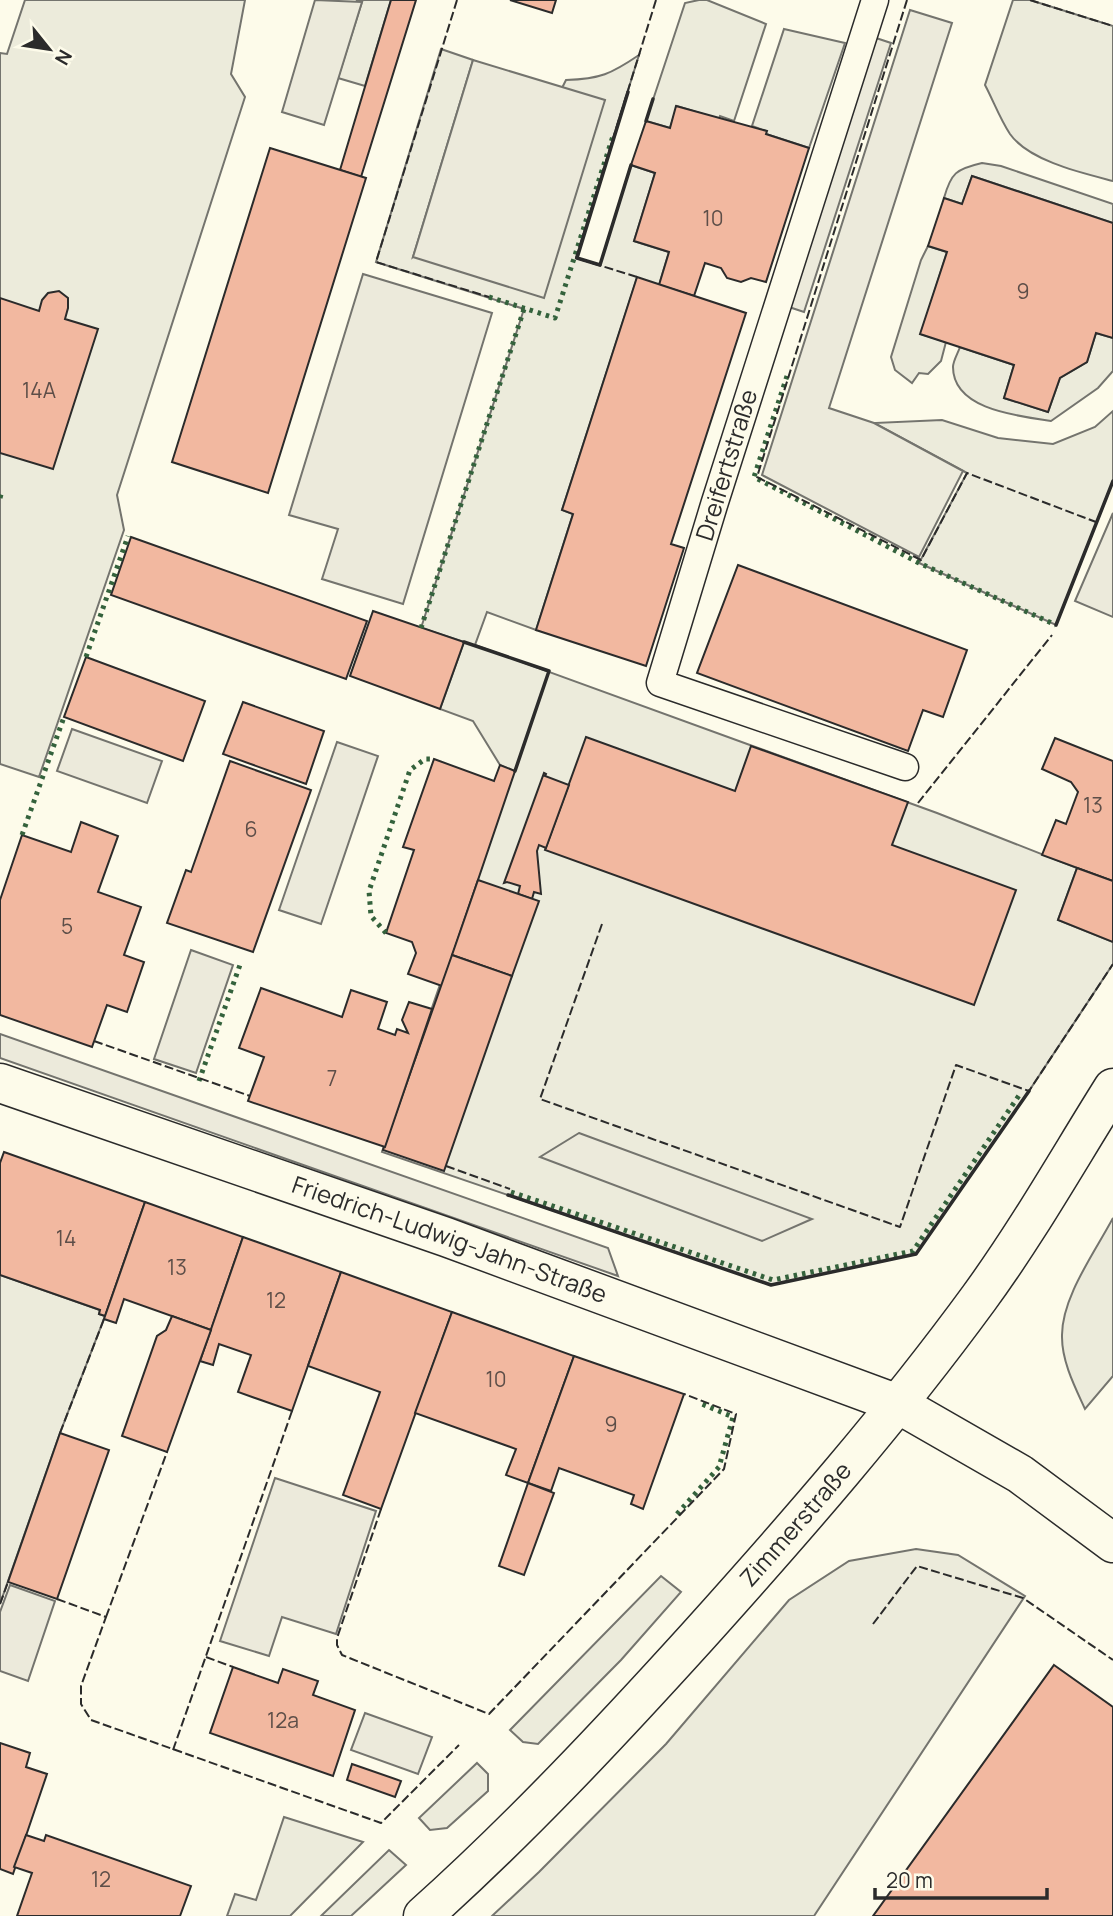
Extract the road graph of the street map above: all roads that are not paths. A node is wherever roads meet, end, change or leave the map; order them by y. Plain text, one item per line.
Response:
1 (874, 0) edge
2 (905, 767) dead end
3 (0, 1083) edge
4 (1113, 1088) edge
5 (898, 1404) junction
6 (1113, 1543) edge
7 (423, 1916) edge

1 - 2 lane, Dreifertstraße
3 - 5 street, Friedrich-Ludwig-Jahn-Straße
4 - 5 street, Zimmerstraße
5 - 6 street, Friedrich-Ludwig-Jahn-Straße
5 - 7 street, Zimmerstraße

